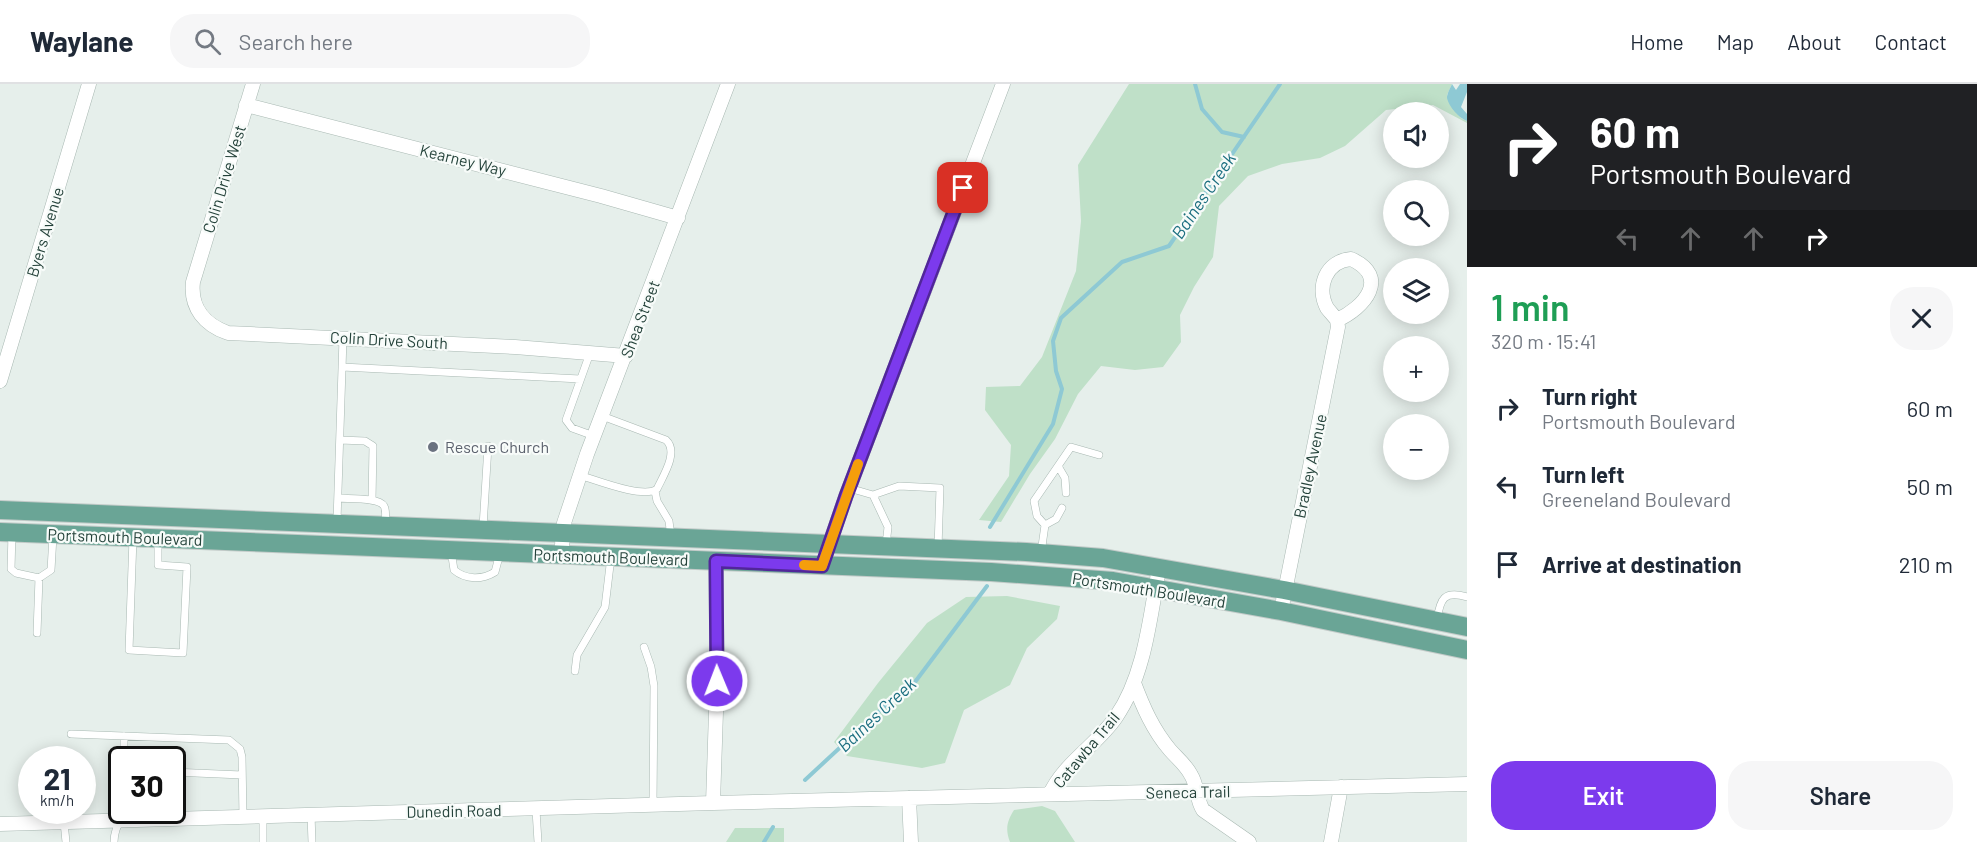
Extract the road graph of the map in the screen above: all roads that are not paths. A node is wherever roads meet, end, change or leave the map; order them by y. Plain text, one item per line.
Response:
1 (89, 84) edge
2 (253, 84) edge
3 (728, 84) edge
4 (1003, 84) edge
5 (246, 105) junction
6 (678, 218) junction
7 (195, 274) joint
8 (1337, 320) dead end
9 (343, 338) junction
10 (590, 353) junction
11 (626, 356) junction
12 (342, 367) junction
13 (580, 379) junction
14 (0, 381) edge
15 (602, 416) junction
16 (594, 436) junction
17 (340, 440) junction
18 (488, 446) dead end
19 (1099, 455) dead end
20 (1058, 466) junction
21 (579, 475) junction
22 (849, 488) junction
23 (655, 491) junction
24 (1066, 493) dead end
25 (873, 495) junction
26 (338, 498) junction
27 (372, 500) junction
28 (1062, 508) dead end
29 (0, 510) edge
30 (337, 524) junction
31 (385, 525) junction
32 (1046, 525) junction
33 (483, 530) junction
34 (6, 532) edge
35 (563, 533) junction
36 (53, 534) junction
37 (671, 537) junction
38 (132, 538) junction
39 (158, 538) junction
40 (830, 544) junction
41 (886, 546) junction
42 (938, 548) junction
43 (451, 550) junction
44 (500, 553) junction
45 (1041, 553) junction
46 (561, 556) junction
47 (611, 557) junction
48 (716, 561) junction
49 (822, 566) junction
50 (1159, 568) junction
51 (39, 578) junction
52 (1155, 589) junction
53 (1284, 590) junction
54 (1467, 597) edge
55 (1281, 611) junction
56 (1437, 621) junction
57 (1467, 627) edge
58 (37, 633) dead end
59 (644, 647) dead end
60 (1467, 650) edge
61 (575, 671) dead end
62 (1134, 683) junction
63 (71, 734) dead end
64 (124, 736) junction
65 (124, 746) edge
66 (186, 773) edge
67 (242, 775) junction
68 (1467, 784) edge
69 (1341, 787) junction
70 (1197, 792) junction
71 (1050, 794) junction
72 (909, 798) junction
73 (713, 803) junction
74 (653, 805) junction
75 (536, 810) junction
76 (311, 815) junction
77 (186, 816) edge
78 (243, 817) junction
79 (262, 817) junction
80 (18, 823) edge
81 (0, 824) edge
82 (64, 824) edge
83 (118, 824) edge
84 (66, 842) edge
85 (114, 842) edge
86 (263, 842) edge
87 (312, 842) edge
88 (538, 842) edge
89 (911, 842) edge
90 (1249, 842) edge
91 (1331, 842) edge

1 - 14 street, Byers Avenue
2 - 5 street, Colin Drive West
3 - 6 street, Shea Street
4 - 22 street
5 - 6 street, Kearney Way
5 - 7 street, Colin Drive West
6 - 11 street, Shea Street
7 - 9 street, Colin Drive South
8 - 53 street, Bradley Avenue
9 - 10 street, Colin Drive South
9 - 12 lane
10 - 11 street, Colin Drive South
10 - 13 lane
11 - 15 street, Shea Street
12 - 13 lane
12 - 17 lane
13 - 16 lane
15 - 16 street, Shea Street
15 - 23 lane
16 - 21 street, Shea Street
17 - 26 lane
17 - 27 lane
18 - 33 lane
19 - 20 lane
20 - 24 lane
20 - 32 lane
21 - 23 lane
21 - 35 street, Shea Street
22 - 25 lane
22 - 40 street
23 - 37 lane
25 - 41 lane
25 - 42 lane
26 - 27 lane
26 - 30 lane
27 - 31 lane
28 - 32 lane
29 - 30 main road, Portsmouth Boulevard
30 - 31 main road, Portsmouth Boulevard
31 - 33 main road, Portsmouth Boulevard
32 - 45 lane
33 - 35 main road, Portsmouth Boulevard
34 - 36 main road, Portsmouth Boulevard
34 - 51 lane
35 - 37 main road, Portsmouth Boulevard
35 - 46 street, Shea Street
36 - 38 main road, Portsmouth Boulevard
36 - 51 lane
37 - 40 main road, Portsmouth Boulevard
38 - 39 main road, Portsmouth Boulevard
38 - 39 lane
39 - 43 main road, Portsmouth Boulevard
40 - 41 main road, Portsmouth Boulevard
40 - 49 street
41 - 42 main road, Portsmouth Boulevard
42 - 45 main road, Portsmouth Boulevard
43 - 44 main road, Portsmouth Boulevard
43 - 44 lane
44 - 46 main road, Portsmouth Boulevard
45 - 50 main road, Portsmouth Boulevard
46 - 47 main road, Portsmouth Boulevard
47 - 48 main road, Portsmouth Boulevard
47 - 61 lane
48 - 49 main road, Portsmouth Boulevard
48 - 73 street
49 - 52 main road, Portsmouth Boulevard
50 - 52 street, Catawba Trail
50 - 53 main road, Portsmouth Boulevard
51 - 58 lane
52 - 55 main road, Portsmouth Boulevard
52 - 62 street, Catawba Trail
53 - 55 street, Bradley Avenue
53 - 56 main road, Portsmouth Boulevard
54 - 56 lane
55 - 60 main road, Portsmouth Boulevard
56 - 57 main road, Portsmouth Boulevard
59 - 74 lane
62 - 70 street
62 - 71 street, Catawba Trail
63 - 64 lane
64 - 65 lane
64 - 67 lane
66 - 67 lane
67 - 78 lane
68 - 69 street, Seneca Trail
69 - 70 street, Seneca Trail
69 - 91 street
70 - 71 street, Seneca Trail
70 - 90 street
71 - 72 street, Seneca Trail
72 - 73 street, Dunedin Road
72 - 89 street
73 - 74 street, Dunedin Road
74 - 75 street, Dunedin Road
75 - 76 street, Dunedin Road
75 - 88 lane
76 - 79 street, Dunedin Road
76 - 87 lane
77 - 78 street, Dunedin Road
78 - 79 street, Dunedin Road
79 - 86 lane
80 - 81 street, Dunedin Road
82 - 84 lane
83 - 85 lane

